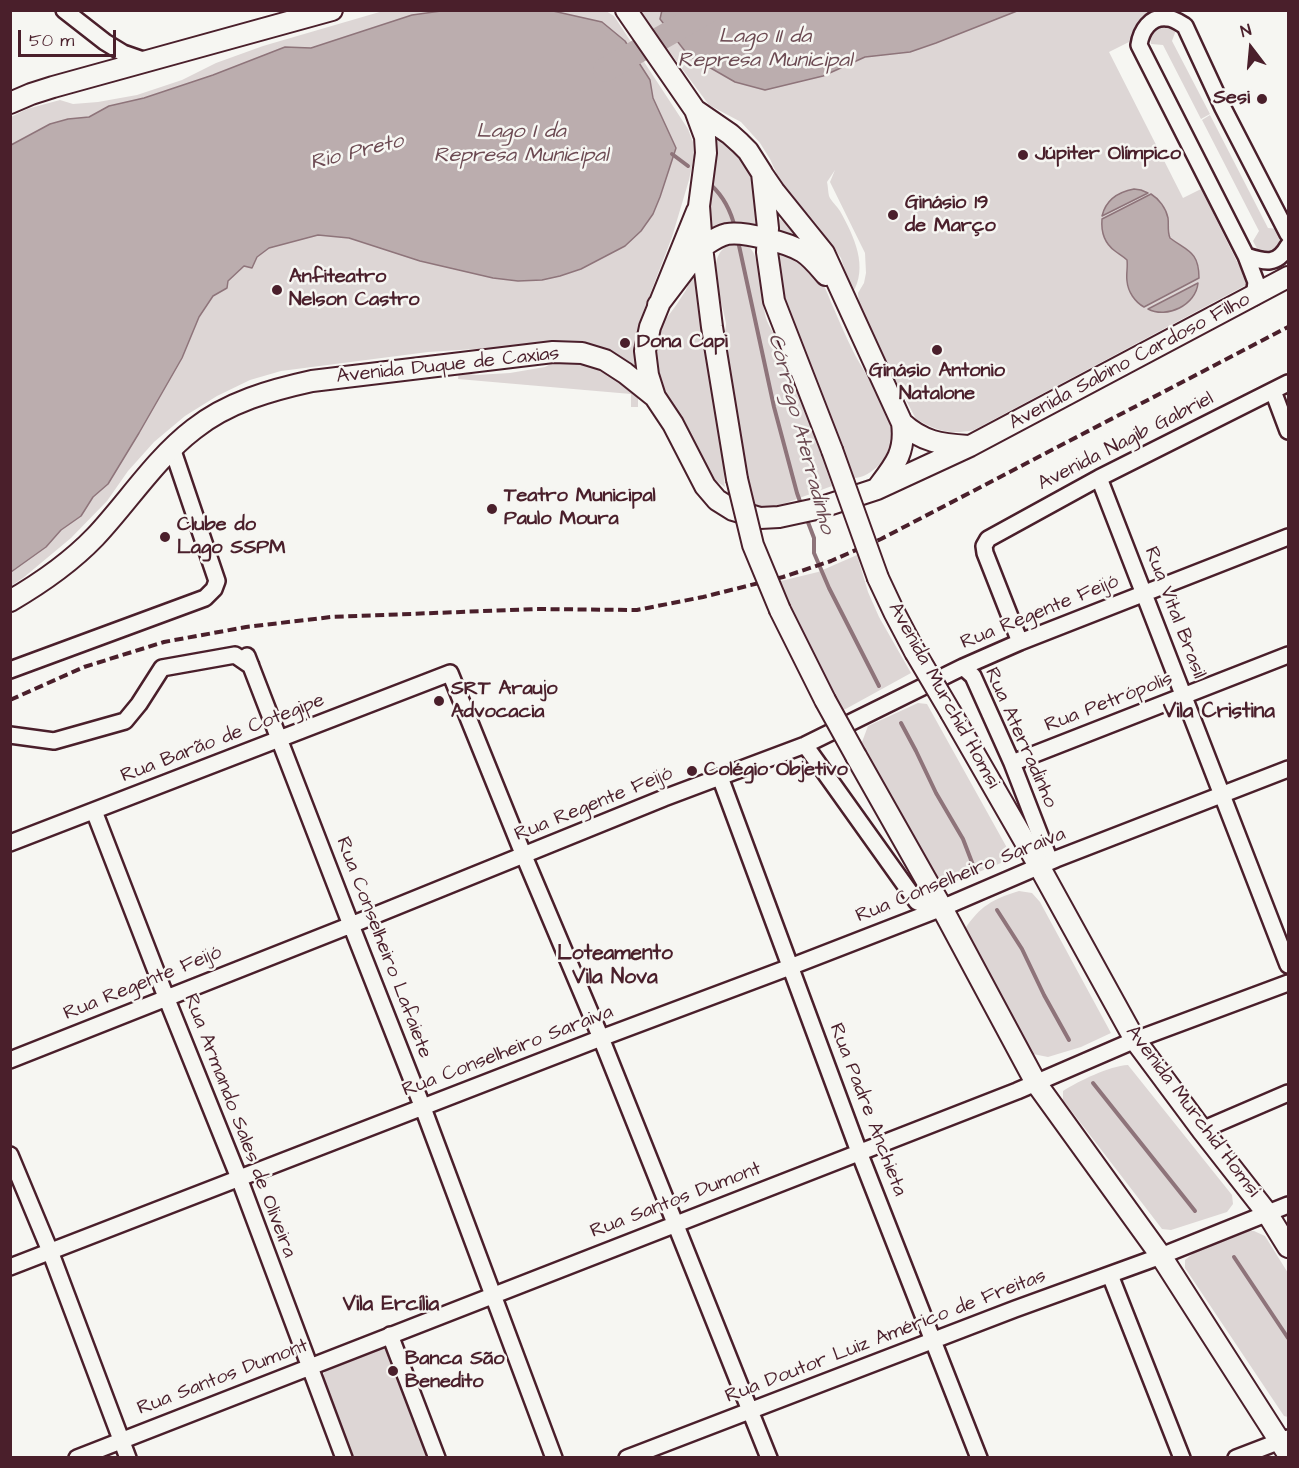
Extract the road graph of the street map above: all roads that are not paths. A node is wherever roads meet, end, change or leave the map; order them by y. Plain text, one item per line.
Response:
1 (64, 10) edge
2 (332, 10) edge
3 (626, 12) edge
4 (105, 42) junction
5 (146, 61) junction
6 (110, 71) junction
7 (10, 103) edge
8 (695, 110) junction
9 (762, 173) junction
10 (699, 206) junction
11 (1288, 234) edge
12 (768, 239) junction
13 (1288, 242) edge
14 (1288, 246) edge
15 (702, 247) junction
16 (1246, 256) junction
17 (1287, 274) edge
18 (840, 290) junction
19 (1254, 297) junction
20 (658, 306) junction
21 (1288, 383) edge
22 (1273, 391) junction
23 (655, 398) junction
24 (902, 423) junction
25 (1288, 431) edge
26 (970, 446) junction
27 (172, 448) junction
28 (1099, 478) junction
29 (877, 489) junction
30 (1288, 537) edge
31 (1144, 593) junction
32 (10, 601) edge
33 (1020, 642) junction
34 (1288, 655) edge
35 (963, 667) junction
36 (10, 670) edge
37 (1184, 696) junction
38 (10, 735) edge
39 (280, 740) junction
40 (805, 745) junction
41 (1012, 763) junction
42 (1288, 769) edge
43 (720, 777) junction
44 (1222, 795) junction
45 (94, 811) junction
46 (10, 843) edge
47 (524, 856) junction
48 (1045, 864) junction
49 (942, 908) junction
50 (351, 926) junction
51 (1288, 965) edge
52 (790, 967) junction
53 (1288, 983) edge
54 (166, 997) junction
55 (602, 1038) junction
56 (1135, 1040) junction
57 (10, 1059) edge
58 (1036, 1083) junction
59 (1288, 1093) edge
60 (423, 1108) junction
61 (1202, 1130) junction
62 (859, 1152) junction
63 (10, 1155) edge
64 (239, 1178) junction
65 (1288, 1205) edge
66 (1267, 1213) junction
67 (675, 1224) junction
68 (1288, 1247) edge
69 (50, 1251) junction
70 (1161, 1256) junction
71 (10, 1267) edge
72 (1110, 1275) junction
73 (493, 1295) junction
74 (390, 1335) junction
75 (934, 1340) junction
76 (310, 1367) junction
77 (751, 1411) junction
78 (122, 1440) junction
79 (1286, 1445) edge
80 (77, 1458) edge
81 (128, 1458) edge
82 (344, 1458) edge
83 (437, 1458) edge
84 (554, 1458) edge
85 (627, 1458) edge
86 (769, 1458) edge
87 (979, 1458) edge
88 (1182, 1458) edge
89 (1236, 1458) edge

1 - 4 street
2 - 5 main road
3 - 8 main road, Avenida Murchid Homsi
4 - 5 street
4 - 6 street
5 - 6 main road
6 - 7 main road
8 - 9 main road, Avenida Murchid Homsi
8 - 10 main road, Avenida Murchid Homsi
9 - 12 main road, Avenida Murchid Homsi
9 - 18 main road
10 - 15 main road, Avenida Murchid Homsi
10 - 20 main road
11 - 16 street
12 - 15 main road
12 - 18 main road
12 - 48 main road, Avenida Murchid Homsi, bridge
13 - 14 street
14 - 16 street
14 - 17 street
15 - 20 main road
15 - 49 main road, Avenida Murchid Homsi, bridge
16 - 17 street
16 - 19 street
17 - 19 main road, Avenida Sabino Cardoso Filho
18 - 24 main road
19 - 26 main road, Avenida Sabino Cardoso Filho
20 - 23 main road
21 - 22 street, Avenida Nagib Gabriel
22 - 25 street
22 - 28 street, Avenida Nagib Gabriel
23 - 27 main road, Avenida Duque de Caxias
23 - 29 main road, Avenida Duque de Caxias
24 - 26 main road
24 - 29 main road
26 - 29 main road, Avenida Sabino Cardoso Filho
27 - 32 main road, Avenida Duque de Caxias
27 - 36 street
28 - 31 street, Rua Vital Brasil
28 - 33 street, Avenida Nagib Gabriel
30 - 31 street, Rua Regente Feijó
31 - 33 street, Rua Regente Feijó
31 - 37 street, Rua Vital Brasil
33 - 35 street, Rua Regente Feijó
34 - 37 street, Rua Petrópolis
35 - 40 street, Rua Regente Feijó
35 - 41 street, Rua Aterradinho
37 - 41 street, Rua Petrópolis
37 - 44 street, Rua Vital Brasil
38 - 39 street, Rua Conselheiro Lafaiete
39 - 45 street, Rua Barão de Cotegipe
39 - 47 street, Rua Barão de Cotegipe
39 - 50 street, Rua Conselheiro Lafaiete
40 - 43 street, Rua Regente Feijó
40 - 49 street
41 - 48 street, Rua Aterradinho
42 - 44 street, Rua Conselheiro Saraiva
43 - 47 street, Rua Regente Feijó
43 - 52 street, Rua Padre Anchieta
44 - 48 street, Rua Conselheiro Saraiva
44 - 51 street, Rua Vital Brasil
45 - 46 street, Rua Barão de Cotegipe
45 - 54 street, Rua Armando Sales de Oliveira
47 - 50 street, Rua Regente Feijó
47 - 55 street
48 - 49 street, Rua Conselheiro Saraiva
48 - 56 main road, Avenida Murchid Homsi
49 - 52 street, Rua Conselheiro Saraiva
49 - 58 main road, Avenida Murchid Homsi
50 - 54 street, Rua Regente Feijó
50 - 60 street, Rua Conselheiro Lafaiete
52 - 55 street, Rua Conselheiro Saraiva
52 - 62 street, Rua Padre Anchieta
53 - 56 street, Rua Santos Dumont
54 - 57 street, Rua Regente Feijó
54 - 64 street, Rua Armando Sales de Oliveira
55 - 60 street, Rua Conselheiro Saraiva
55 - 67 street
56 - 58 street, Rua Santos Dumont
56 - 61 main road, Avenida Murchid Homsi
58 - 62 street, Rua Santos Dumont
58 - 70 main road, Avenida Murchid Homsi
59 - 61 street
60 - 64 street, Rua Conselheiro Saraiva
60 - 73 street, Rua Conselheiro Lafaiete
61 - 66 main road, Avenida Murchid Homsi
62 - 67 street, Rua Santos Dumont
62 - 75 street, Rua Padre Anchieta
63 - 69 street
64 - 69 street, Rua Conselheiro Saraiva
64 - 76 street, Rua Armando Sales de Oliveira
65 - 66 street, Rua Doutor Luiz Américo de Freitas
66 - 68 main road, Avenida Murchid Homsi
66 - 70 street, Rua Doutor Luiz Américo de Freitas
67 - 73 street, Rua Santos Dumont
67 - 77 street
69 - 71 street, Rua Conselheiro Saraiva
69 - 78 street
70 - 72 street, Rua Doutor Luiz Américo de Freitas
70 - 79 main road, Avenida Murchid Homsi
72 - 75 street, Rua Doutor Luiz Américo de Freitas
72 - 88 street
73 - 74 street, Rua Santos Dumont
73 - 84 street, Rua Conselheiro Lafaiete
74 - 76 street, Rua Santos Dumont
74 - 83 street
75 - 77 street, Rua Doutor Luiz Américo de Freitas
75 - 87 street, Rua Padre Anchieta
76 - 78 street, Rua Santos Dumont
76 - 82 street, Rua Armando Sales de Oliveira
77 - 85 street, Rua Doutor Luiz Américo de Freitas
77 - 86 street
78 - 80 street, Rua Santos Dumont
78 - 81 street
79 - 89 street

